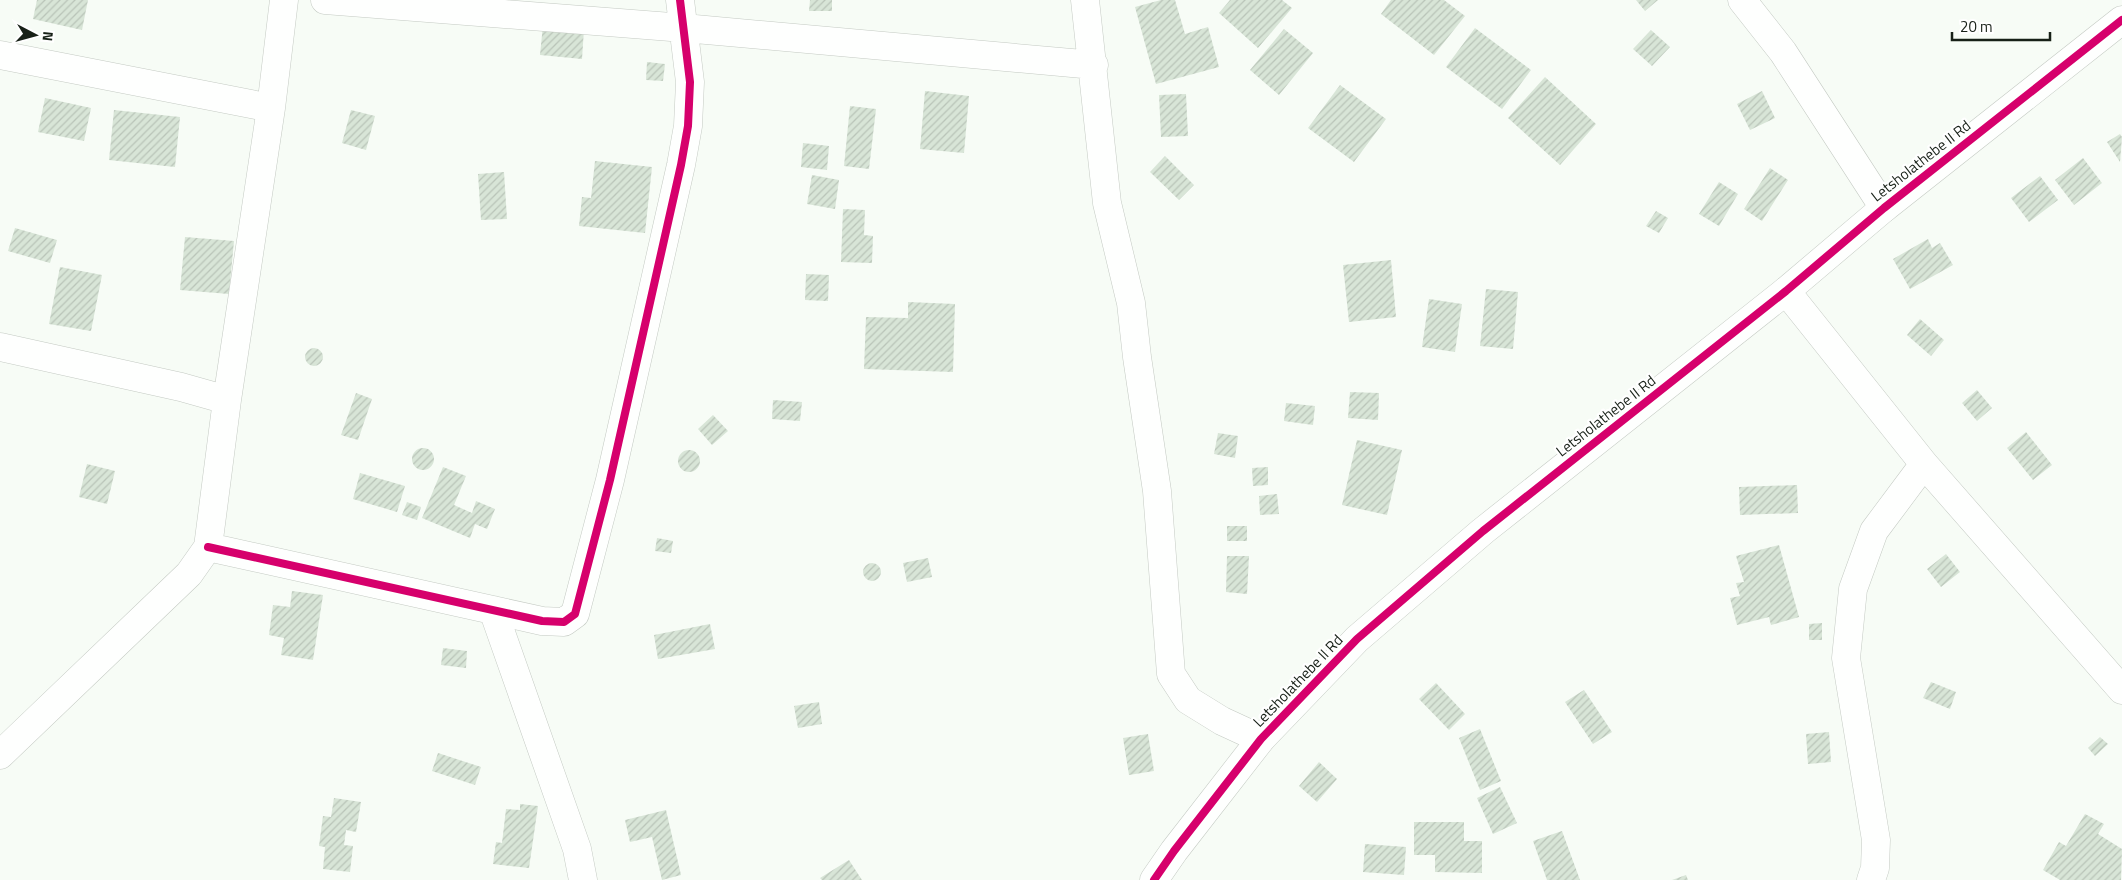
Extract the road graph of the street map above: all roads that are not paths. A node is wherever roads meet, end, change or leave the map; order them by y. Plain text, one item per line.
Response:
1 (284, 0) edge
2 (325, 0) edge
3 (680, 0) edge
4 (1085, 0) edge
5 (1742, 0) edge
6 (2122, 20) edge
7 (684, 28) junction
8 (0, 55) edge
9 (1094, 65) junction
10 (271, 108) junction
11 (1884, 208) junction
12 (1786, 291) junction
13 (0, 347) edge
14 (227, 400) junction
15 (1924, 464) junction
16 (208, 547) junction
17 (493, 610) junction
18 (2122, 690) edge
19 (1261, 739) junction
20 (0, 755) edge
21 (583, 880) edge
22 (1154, 880) edge
23 (1871, 880) edge

1 - 10 street
2 - 7 street
3 - 7 street
4 - 9 street
5 - 11 street
6 - 11 street, Letsholathebe II Rd
7 - 9 street
7 - 17 street
8 - 10 street
9 - 19 street
10 - 14 street
11 - 12 street, Letsholathebe II Rd
12 - 15 street
12 - 19 street, Letsholathebe II Rd
13 - 14 street
14 - 16 street
15 - 18 street
15 - 23 street
16 - 17 street
16 - 20 street
17 - 21 street
19 - 22 street, Letsholathebe II Rd

